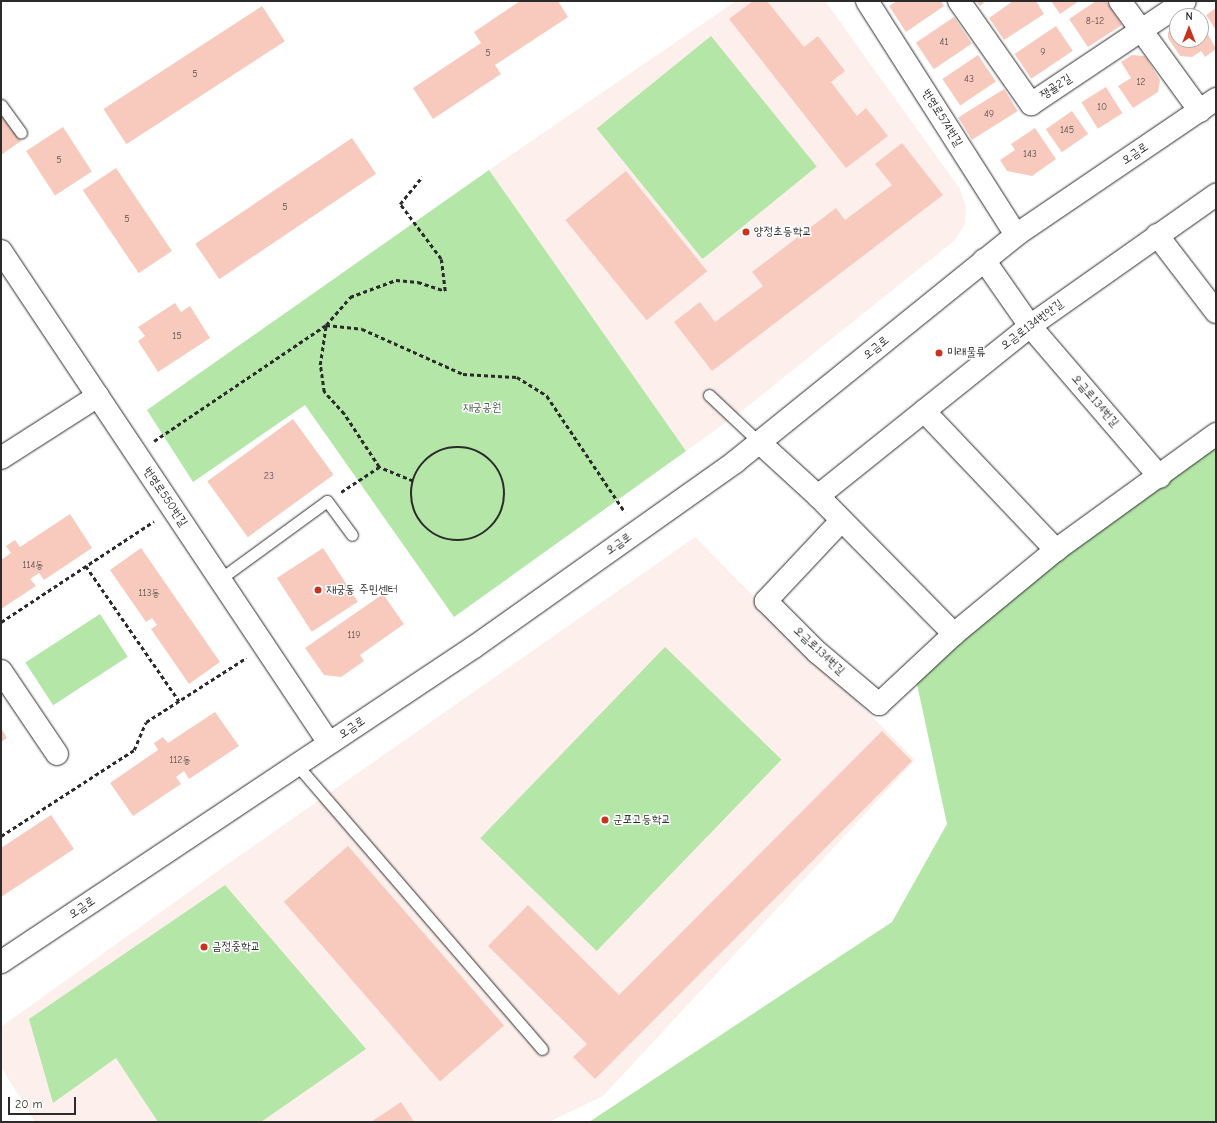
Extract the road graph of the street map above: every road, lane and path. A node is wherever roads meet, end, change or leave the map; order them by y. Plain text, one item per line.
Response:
1 (867, 1) edge
2 (959, 1) edge
3 (1120, 1) edge
4 (1185, 1) edge
5 (1141, 32) junction
6 (1, 105) edge
7 (1208, 105) edge
8 (22, 133) dead end
9 (422, 177) dead end
10 (1216, 195) edge
11 (1016, 235) junction
12 (1156, 235) junction
13 (1, 251) edge
14 (984, 260) junction
15 (1216, 312) edge
16 (326, 325) junction
17 (1030, 326) junction
18 (709, 395) dead end
19 (98, 396) junction
20 (924, 411) junction
21 (1216, 434) edge
22 (760, 443) junction
23 (136, 453) junction
24 (1, 458) edge
25 (379, 467) junction
26 (1160, 477) junction
27 (412, 481) junction
28 (818, 496) junction
29 (328, 501) junction
30 (173, 509) junction
31 (841, 521) junction
32 (638, 531) junction
33 (352, 535) dead end
34 (1056, 550) junction
35 (86, 566) junction
36 (220, 579) junction
37 (1, 622) edge
38 (954, 634) junction
39 (265, 646) junction
40 (1, 671) edge
41 (179, 701) junction
42 (329, 743) junction
43 (57, 754) dead end
44 (297, 765) junction
45 (1, 836) edge
46 (1, 962) edge
47 (542, 1049) dead end

1 - 11 street, 번영로574번길
2 - 5 street, 쟁골2길
3 - 5 street
4 - 5 street, 쟁골2길
5 - 7 street
6 - 8 lane
7 - 11 street, 오금로
9 - 16 path
10 - 12 street, 오금로134번안길
11 - 14 street, 오금로
12 - 15 street
12 - 17 street, 오금로134번안길
13 - 19 street, 번영로550번길
14 - 17 street, 오금로134번길
14 - 22 street, 오금로
16 - 23 path
16 - 25 path
16 - 32 path
17 - 20 street, 오금로134번안길
17 - 26 street, 오금로134번길
18 - 22 lane
19 - 23 street, 번영로550번길
19 - 24 street
20 - 28 street, 오금로134번안길
20 - 34 street
21 - 26 street, 오금로134번길
22 - 28 street
22 - 32 street, 오금로
23 - 30 street, 번영로550번길
25 - 27 path
25 - 29 path
26 - 34 street, 오금로134번길
27 - 27 path
28 - 31 street
29 - 33 lane
29 - 36 lane
30 - 35 path
30 - 36 street, 번영로550번길
31 - 38 street
31 - 38 street, 오금로134번길
32 - 42 street, 오금로
34 - 38 street, 오금로134번길
35 - 37 path
35 - 41 path
36 - 39 street, 번영로550번길
39 - 41 path
39 - 42 street, 번영로550번길
40 - 43 street
41 - 45 path
42 - 44 street, 오금로
44 - 46 street, 오금로
44 - 47 lane

